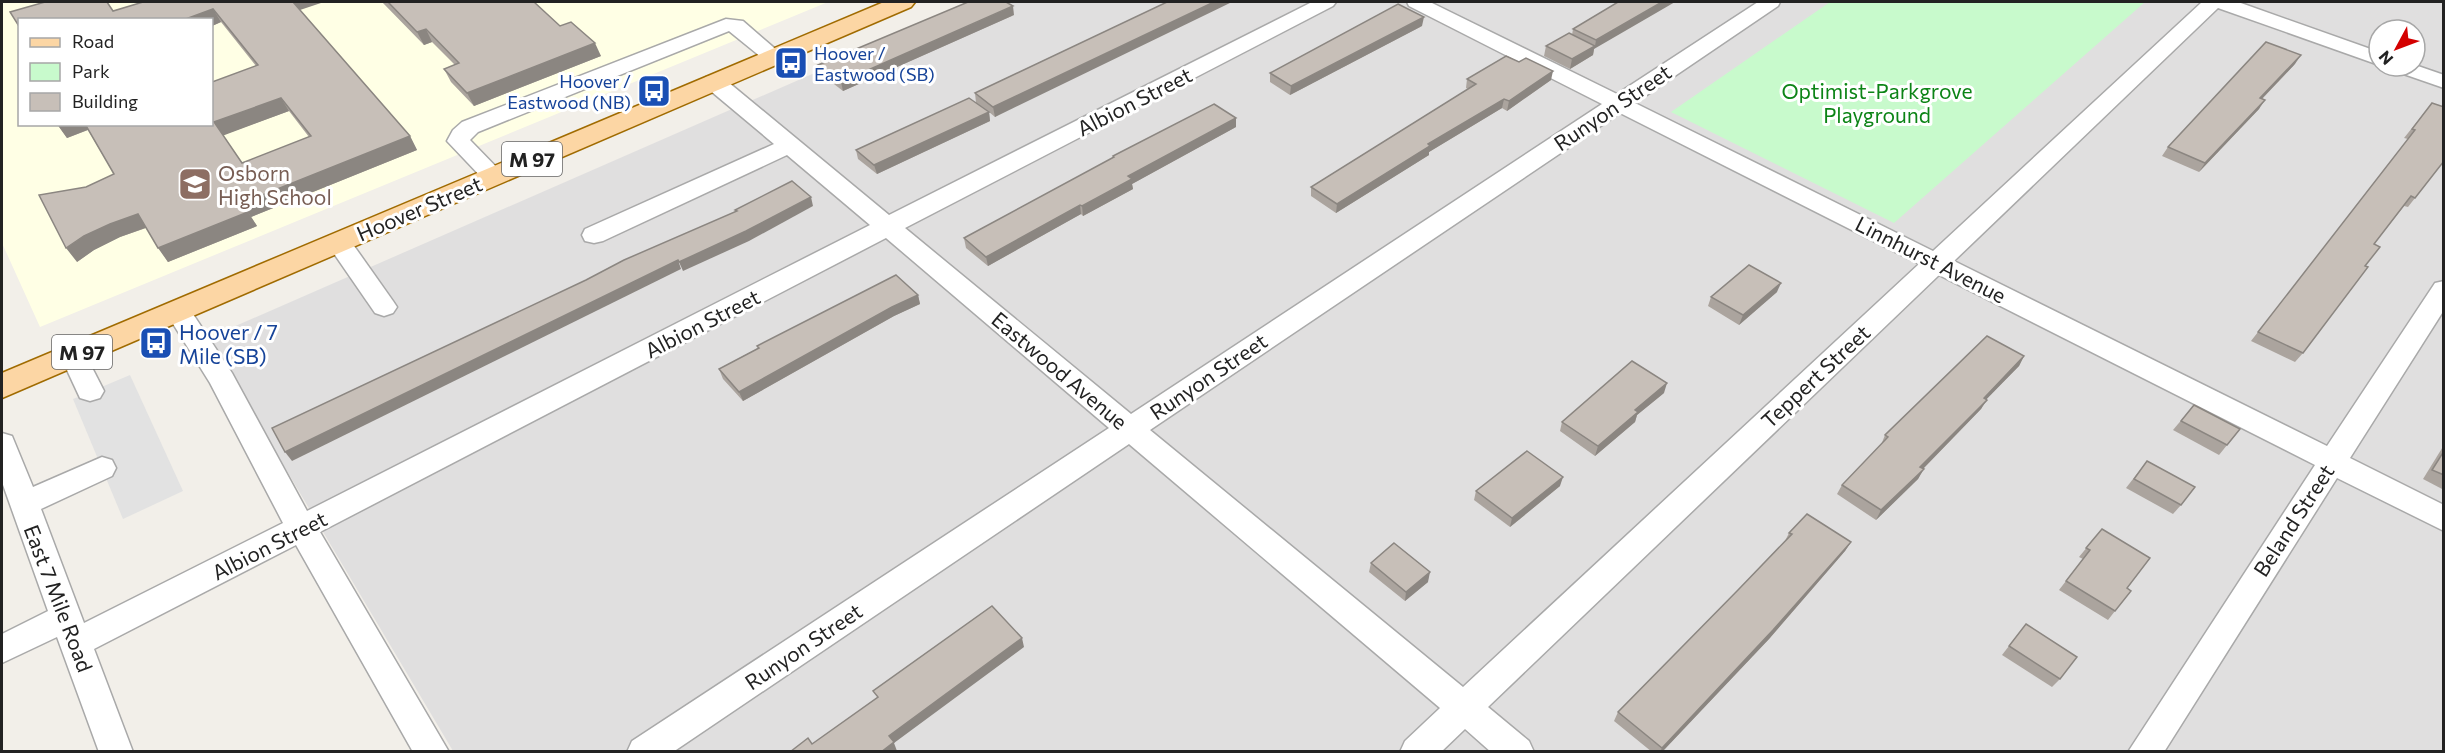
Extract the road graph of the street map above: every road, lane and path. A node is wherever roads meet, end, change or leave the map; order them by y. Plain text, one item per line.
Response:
1 (903, 2) edge
2 (1326, 2) edge
3 (1416, 2) edge
4 (1771, 2) edge
5 (2214, 2) edge
6 (2221, 2) edge
7 (2367, 55) edge
8 (774, 57) junction
9 (2427, 76) edge
10 (714, 82) junction
11 (2444, 82) edge
12 (1619, 102) junction
13 (790, 145) junction
14 (493, 176) junction
15 (889, 227) junction
16 (594, 235) dead end
17 (338, 242) junction
18 (1937, 262) junction
19 (2444, 289) edge
20 (384, 307) dead end
21 (178, 311) junction
22 (73, 355) junction
23 (2, 386) edge
24 (90, 392) dead end
25 (1130, 428) junction
26 (2, 444) edge
27 (2332, 461) junction
28 (102, 468) dead end
29 (24, 504) junction
30 (2444, 519) edge
31 (301, 528) junction
32 (71, 630) junction
33 (2, 649) edge
34 (1464, 707) junction
35 (116, 752) edge
36 (432, 752) edge
37 (644, 752) edge
38 (1417, 752) edge
39 (1517, 752) edge
40 (2145, 752) edge

1 - 8 main road, Hoover Street / M 97
2 - 15 street, Albion Street
3 - 12 street, Linnhurst Avenue
4 - 12 street, Runyon Street
5 - 18 street, Teppert Street
6 - 7 street
8 - 10 main road, Hoover Street / M 97
8 - 14 street
9 - 11 street
10 - 13 street, Eastwood Avenue
10 - 14 main road, Hoover Street / M 97
12 - 18 street, Linnhurst Avenue
12 - 25 street, Runyon Street
13 - 15 street, Eastwood Avenue
13 - 16 street
14 - 17 main road, Hoover Street / M 97
15 - 25 street, Eastwood Avenue
15 - 31 street, Albion Street
17 - 20 street
17 - 21 main road, Hoover Street / M 97
18 - 27 street, Linnhurst Avenue
18 - 34 street, Teppert Street
19 - 27 street, Beland Street
21 - 22 main road, Hoover Street / M 97
21 - 31 street
22 - 23 main road, Hoover Street / M 97
22 - 24 street
25 - 34 street, Eastwood Avenue
25 - 37 street, Runyon Street
26 - 29 street, East 7 Mile Road
27 - 30 street, Linnhurst Avenue
27 - 40 street, Beland Street
28 - 29 street
29 - 32 street, East 7 Mile Road
31 - 32 street, Albion Street
31 - 36 street
32 - 33 street, Albion Street
32 - 35 street, East 7 Mile Road
34 - 38 street, Teppert Street
34 - 39 street, Eastwood Avenue

